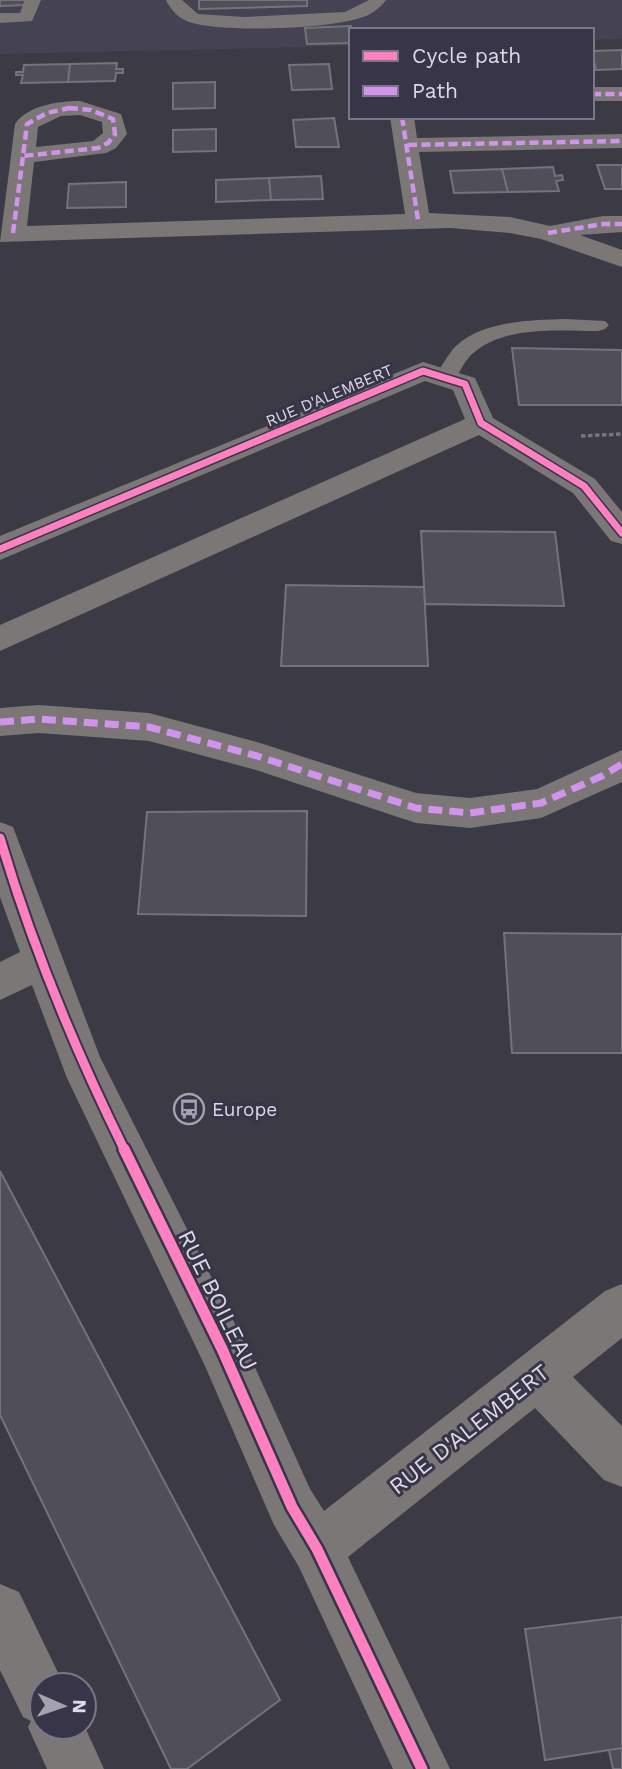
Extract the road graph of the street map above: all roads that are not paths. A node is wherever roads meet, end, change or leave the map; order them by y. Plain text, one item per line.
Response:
1 (33, 0) edge
2 (174, 0) edge
3 (378, 0) edge
4 (0, 18) edge
5 (594, 94) edge
6 (622, 94) edge
7 (402, 119) edge
8 (622, 141) edge
9 (408, 145) junction
10 (22, 156) dead end
11 (418, 220) junction
12 (622, 224) edge
13 (7, 233) edge
14 (548, 233) junction
15 (622, 259) edge
16 (598, 325) dead end
17 (445, 378) junction
18 (481, 423) junction
19 (622, 533) edge
20 (0, 548) edge
21 (0, 639) edge
22 (0, 722) edge
23 (622, 764) edge
24 (0, 838) edge
25 (42, 960) junction
26 (0, 982) edge
27 (622, 1308) edge
28 (537, 1375) junction
29 (622, 1462) edge
30 (317, 1549) junction
31 (0, 1611) edge
32 (29, 1671) edge
33 (63, 1741) edge
34 (76, 1769) edge
35 (422, 1769) edge

1 - 4 lane
2 - 3 lane
5 - 6 street
7 - 9 street
8 - 9 street
9 - 11 street
10 - 13 street
11 - 13 street
11 - 14 street
12 - 14 street
14 - 15 street
16 - 17 lane
17 - 18 street
17 - 20 street, RUE D'ALEMBERT
18 - 19 street
18 - 21 street
22 - 23 street
24 - 25 street, RUE BOILEAU
25 - 26 street
25 - 30 street, RUE BOILEAU
27 - 28 street, RUE D'ALEMBERT
28 - 29 street
28 - 30 street, RUE D'ALEMBERT
30 - 35 street, RUE BOILEAU
31 - 32 street
33 - 34 street

